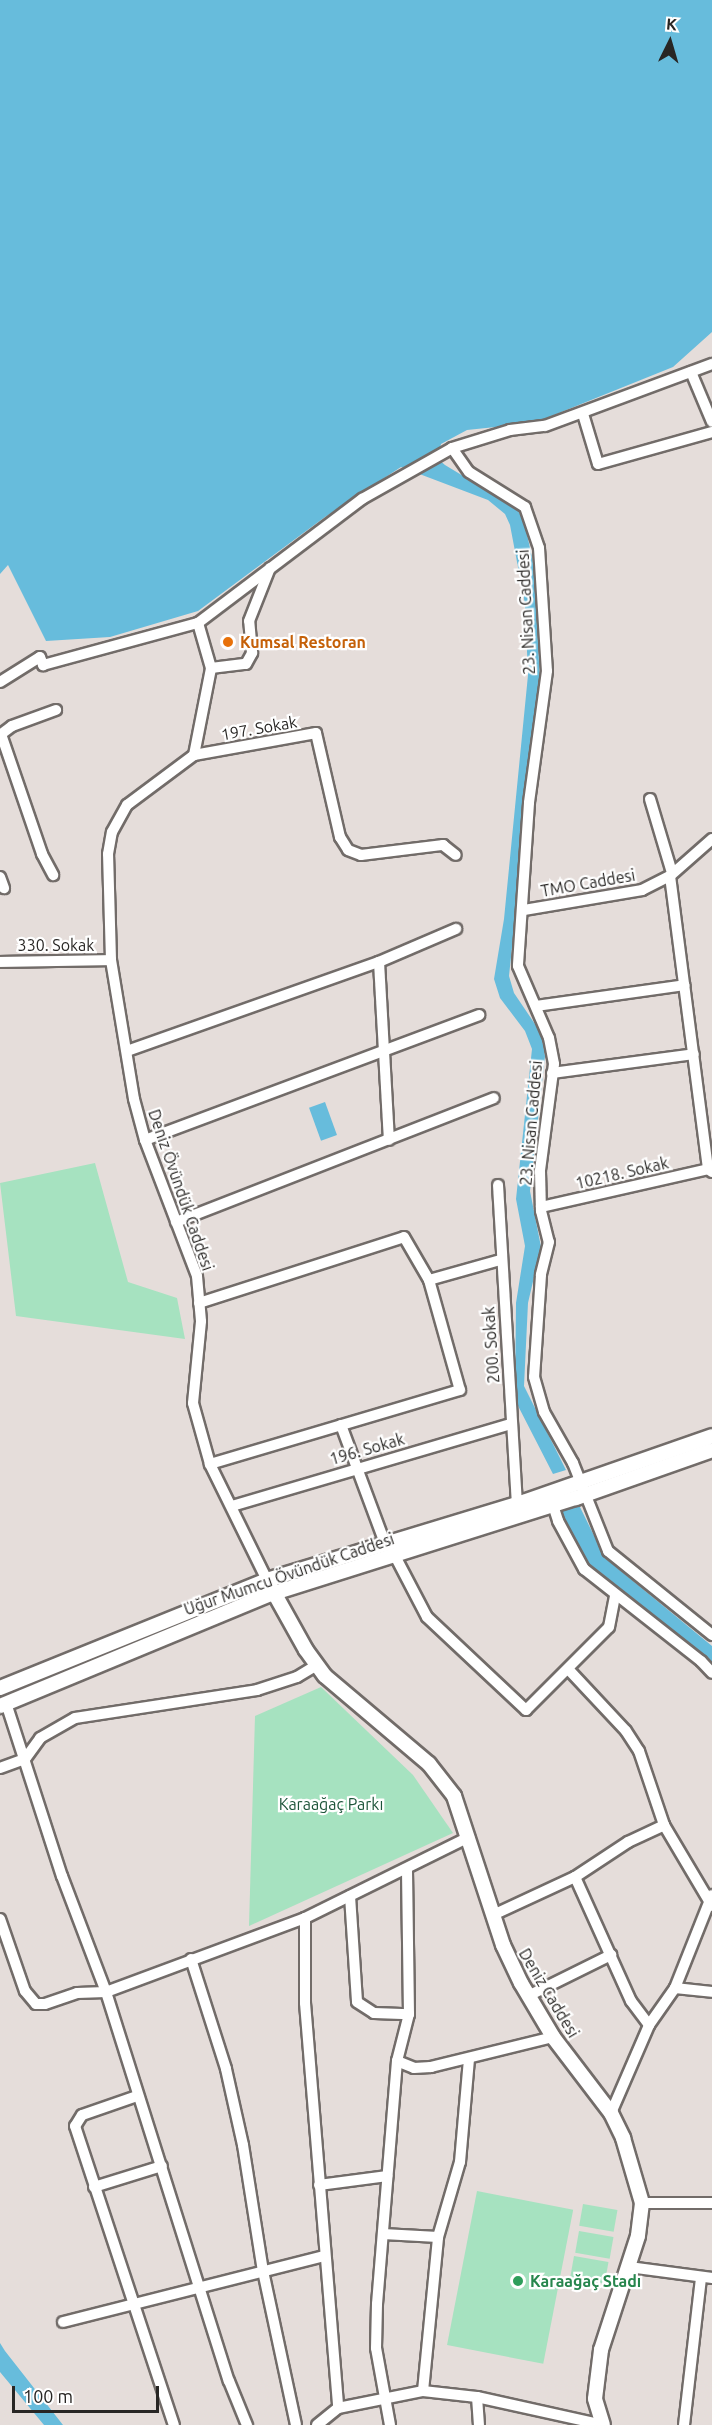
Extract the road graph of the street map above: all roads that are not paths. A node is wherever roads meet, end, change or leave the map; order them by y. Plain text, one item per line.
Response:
1 (712, 364) edge
2 (691, 372) junction
3 (582, 414) junction
4 (712, 422) edge
5 (712, 432) edge
6 (452, 448) junction
7 (270, 567) junction
8 (198, 624) junction
9 (211, 668) junction
10 (0, 682) edge
11 (56, 710) dead end
12 (0, 735) edge
13 (194, 755) junction
14 (650, 799) dead end
15 (112, 832) joint
16 (712, 839) edge
17 (456, 855) dead end
18 (671, 874) junction
19 (53, 875) dead end
20 (524, 909) junction
21 (456, 929) dead end
22 (111, 960) junction
23 (0, 962) edge
24 (378, 962) junction
25 (685, 985) junction
26 (536, 1006) junction
27 (479, 1015) dead end
28 (385, 1050) junction
29 (127, 1051) junction
30 (694, 1054) junction
31 (552, 1073) junction
32 (494, 1098) dead end
33 (145, 1140) junction
34 (389, 1140) junction
35 (710, 1171) edge
36 (498, 1185) dead end
37 (541, 1206) junction
38 (176, 1222) junction
39 (501, 1260) junction
40 (429, 1280) junction
41 (200, 1303) junction
42 (511, 1424) junction
43 (341, 1425) junction
44 (712, 1436) edge
45 (712, 1450) edge
46 (210, 1464) junction
47 (358, 1466) junction
48 (576, 1482) junction
49 (580, 1496) junction
50 (555, 1497) junction
51 (517, 1503) junction
52 (232, 1506) junction
53 (385, 1543) junction
54 (394, 1554) junction
55 (267, 1580) junction
56 (271, 1594) junction
57 (615, 1595) junction
58 (712, 1635) edge
59 (317, 1665) junction
60 (569, 1670) junction
61 (712, 1673) edge
62 (0, 1688) edge
63 (3, 1704) edge
64 (24, 1759) junction
65 (0, 1768) edge
66 (664, 1825) junction
67 (469, 1837) junction
68 (407, 1870) junction
69 (575, 1877) junction
70 (350, 1896) junction
71 (711, 1902) edge
72 (493, 1915) junction
73 (305, 1918) junction
74 (0, 1919) edge
75 (611, 1955) junction
76 (191, 1959) junction
77 (675, 1988) junction
78 (106, 1992) junction
79 (712, 1992) edge
80 (528, 1996) junction
81 (409, 2014) junction
82 (649, 2025) junction
83 (553, 2037) junction
84 (469, 2059) junction
85 (396, 2061) junction
86 (137, 2096) junction
87 (610, 2113) junction
88 (162, 2166) junction
89 (387, 2176) junction
90 (319, 2185) junction
91 (94, 2187) junction
92 (712, 2203) edge
93 (642, 2204) junction
94 (383, 2234) junction
95 (438, 2237) junction
96 (324, 2256) junction
97 (629, 2266) junction
98 (263, 2271) junction
99 (706, 2277) edge
100 (200, 2286) junction
101 (134, 2303) junction
102 (63, 2322) dead end
103 (423, 2391) junction
104 (385, 2396) junction
105 (477, 2397) junction
106 (338, 2408) junction
107 (547, 2413) junction
108 (174, 2425) edge
109 (247, 2425) edge
110 (296, 2425) edge
111 (317, 2425) edge
112 (390, 2425) edge
113 (479, 2425) edge
114 (547, 2425) edge
115 (603, 2425) edge
116 (684, 2425) edge

1 - 2 street
2 - 3 street
2 - 4 street
3 - 5 street
3 - 6 street
6 - 7 street
6 - 20 street, 23. Nisan Caddesi
7 - 8 street
7 - 9 street
8 - 9 street
8 - 10 street
9 - 13 street
11 - 12 street
12 - 19 street
13 - 15 street, 197. Sokak
13 - 17 street, 197. Sokak
14 - 18 street
15 - 22 street, Deniz Övündük Caddesi
16 - 18 street, TMO Caddesi
18 - 20 street, TMO Caddesi
18 - 25 street
20 - 26 street, 23. Nisan Caddesi
21 - 24 street
22 - 23 street, 330. Sokak
22 - 29 street, Deniz Övündük Caddesi
24 - 28 street
24 - 29 street
25 - 26 street
25 - 30 street
26 - 31 street, 23. Nisan Caddesi
27 - 28 street
28 - 33 street
28 - 34 street
29 - 33 street, Deniz Övündük Caddesi
30 - 31 street
30 - 35 street
31 - 37 street, 23. Nisan Caddesi
32 - 34 street
33 - 38 street, Deniz Övündük Caddesi
34 - 38 street
35 - 37 street, 10218. Sokak
36 - 39 street, 200. Sokak
37 - 48 street, 23. Nisan Caddesi
38 - 41 street, Deniz Övündük Caddesi
39 - 40 street
39 - 42 street, 200. Sokak
40 - 41 street
40 - 43 street
41 - 46 street, Deniz Övündük Caddesi
42 - 47 street, 196. Sokak
42 - 51 street, 200. Sokak
43 - 46 street
43 - 47 street
44 - 48 street
45 - 49 street
46 - 52 street, Deniz Övündük Caddesi
47 - 52 street, 196. Sokak
47 - 53 street
48 - 49 street, 23. Nisan Caddesi
48 - 50 street
49 - 50 street
49 - 58 street, 23. Nisan Caddesi
50 - 51 street, Uğur Mumcu Övündük Caddesi
50 - 54 street, Uğur Mumcu Övündük Caddesi
50 - 57 street
51 - 53 street, Uğur Mumcu Övündük Caddesi
52 - 55 street, Deniz Övündük Caddesi
53 - 55 street, Uğur Mumcu Övündük Caddesi
54 - 56 street, Uğur Mumcu Övündük Caddesi
54 - 60 street
55 - 56 street, Deniz Caddesi
55 - 62 street, Uğur Mumcu Övündük Caddesi
56 - 59 street, Deniz Caddesi
56 - 63 street, Uğur Mumcu Övündük Caddesi
57 - 60 street
57 - 61 street
59 - 64 street
59 - 67 street, Deniz Caddesi
60 - 66 street
63 - 64 street
64 - 65 street
64 - 78 street
66 - 69 street
66 - 71 street
67 - 68 street
67 - 72 street, Deniz Caddesi
68 - 70 street
68 - 81 street
69 - 72 street
69 - 75 street
70 - 73 street
70 - 81 street
71 - 77 street
72 - 80 street, Deniz Caddesi
73 - 76 street
73 - 90 street
74 - 78 street
75 - 80 street
75 - 82 street
76 - 78 street
76 - 98 street
77 - 79 street
77 - 82 street
78 - 86 street
80 - 83 street, Deniz Caddesi
81 - 85 street
82 - 87 street
83 - 84 street
83 - 87 street, Deniz Caddesi
84 - 85 street
84 - 95 street
85 - 89 street
86 - 88 street
86 - 91 street
87 - 93 street, Deniz Caddesi
88 - 91 street
88 - 100 street
89 - 90 street
89 - 94 street
90 - 96 street
91 - 101 street
92 - 93 street
93 - 97 street, Deniz Caddesi
94 - 95 street
94 - 104 street
95 - 103 street
96 - 98 street
96 - 106 street
97 - 99 street
97 - 115 street, Deniz Caddesi
98 - 100 street
98 - 110 street
99 - 116 street
100 - 101 street
100 - 109 street
101 - 102 street
101 - 108 street
103 - 104 street
103 - 105 street
104 - 106 street
104 - 112 street
105 - 107 street
105 - 113 street
106 - 111 street
107 - 114 street
107 - 115 street

